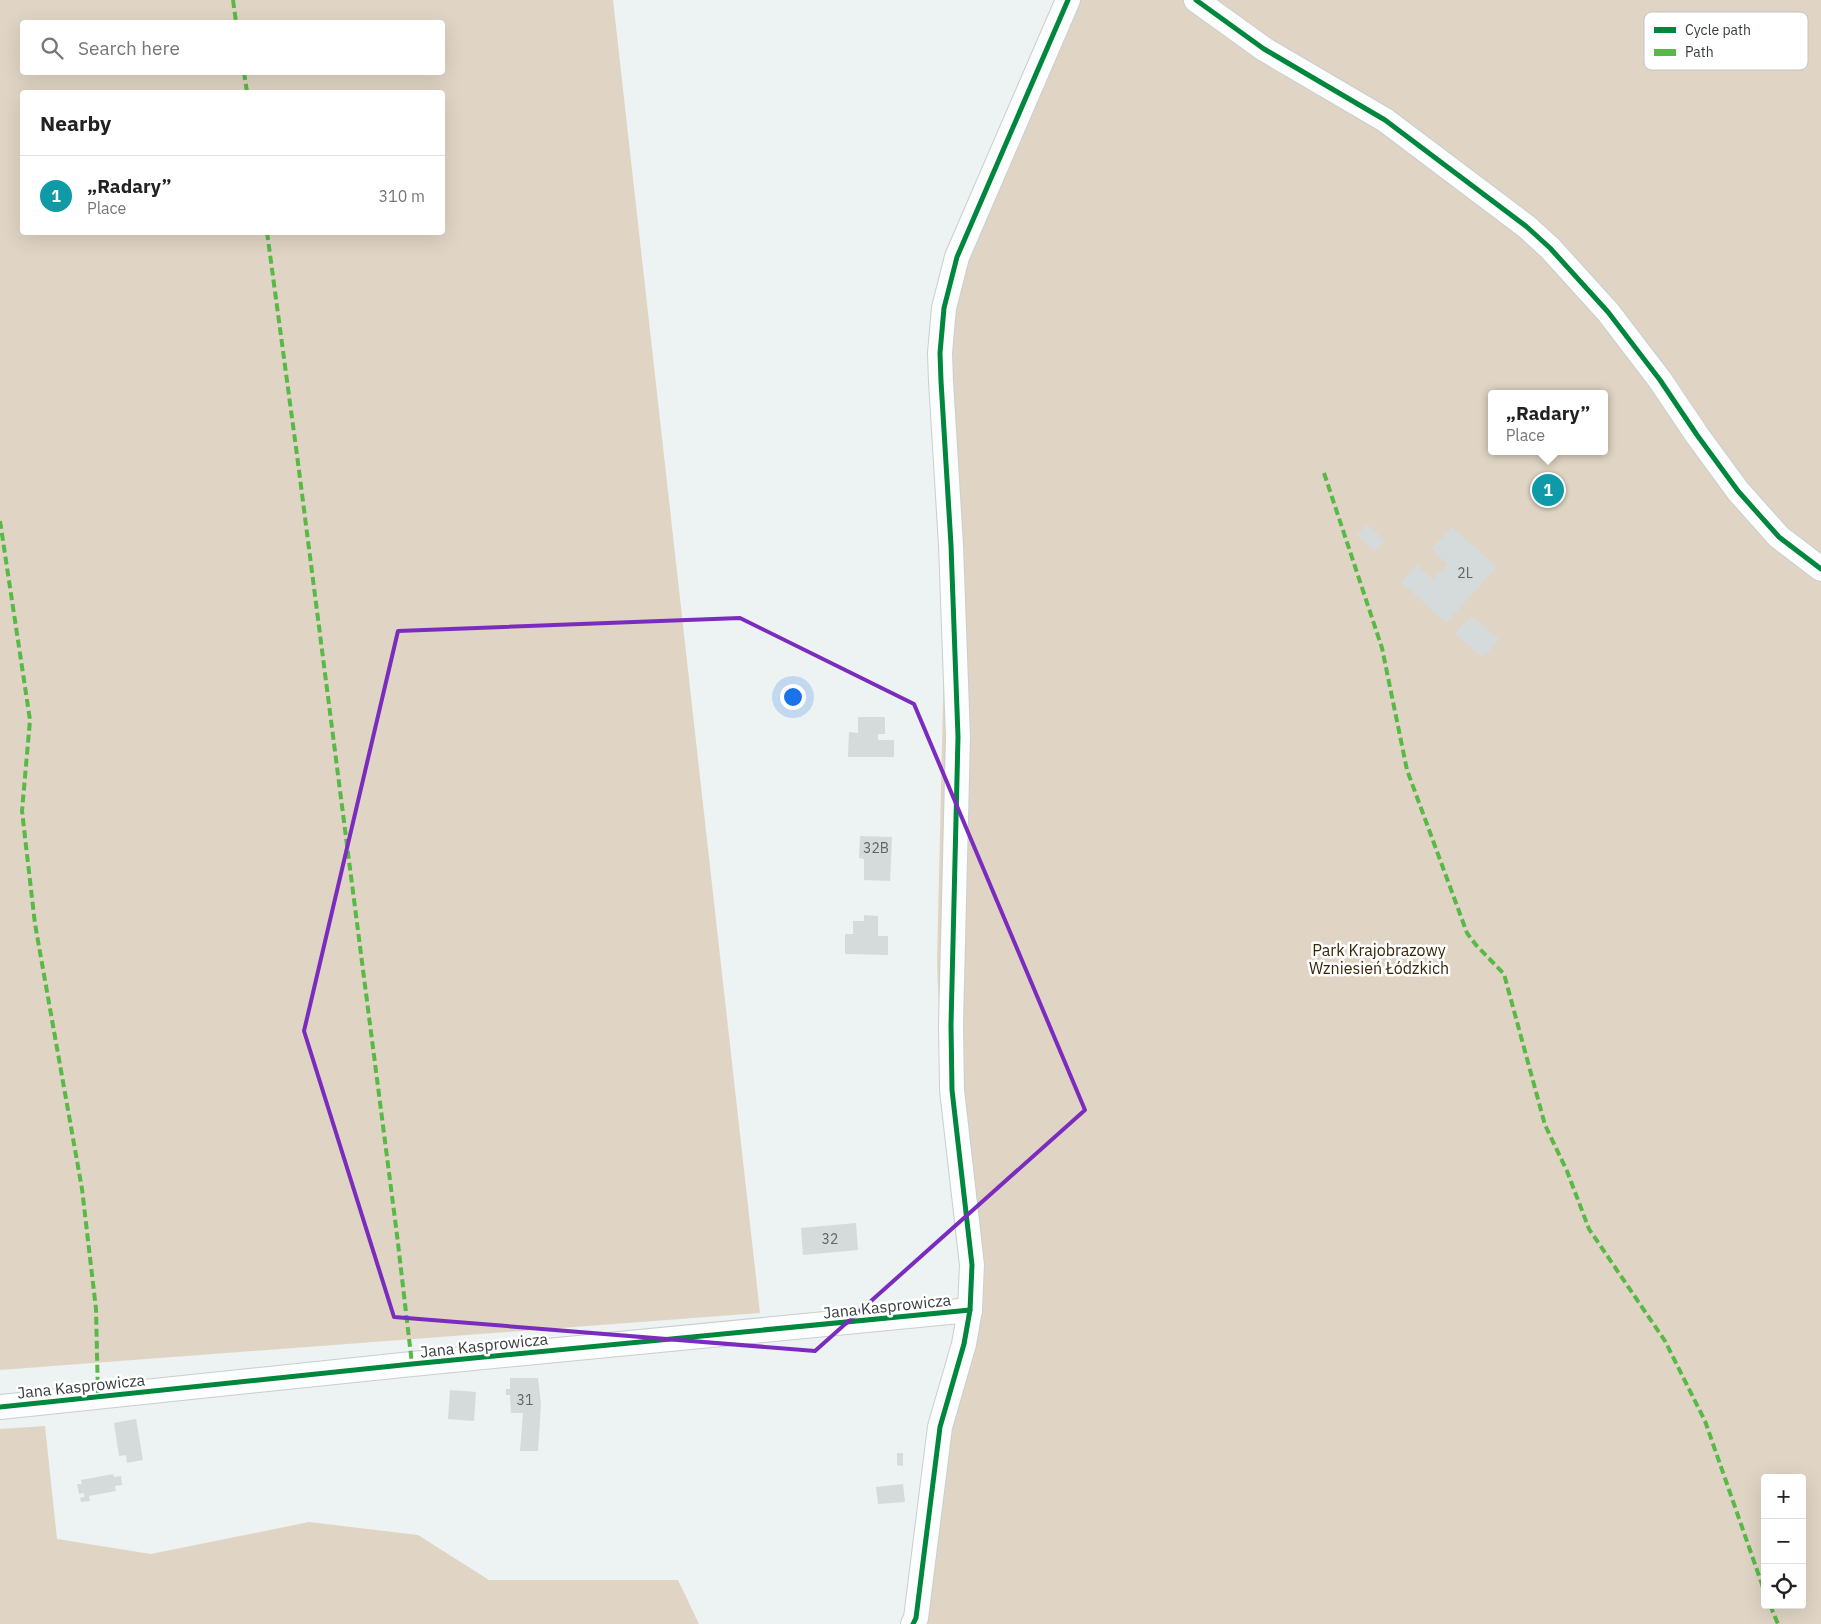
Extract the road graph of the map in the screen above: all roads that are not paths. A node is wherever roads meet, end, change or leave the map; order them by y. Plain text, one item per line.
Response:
1 (1068, 0) edge
2 (1196, 0) edge
3 (1821, 569) edge
4 (970, 1310) junction
5 (0, 1407) edge
6 (913, 1624) edge

1 - 4 street
2 - 3 street
4 - 5 street, Jana Kasprowicza
4 - 6 street

